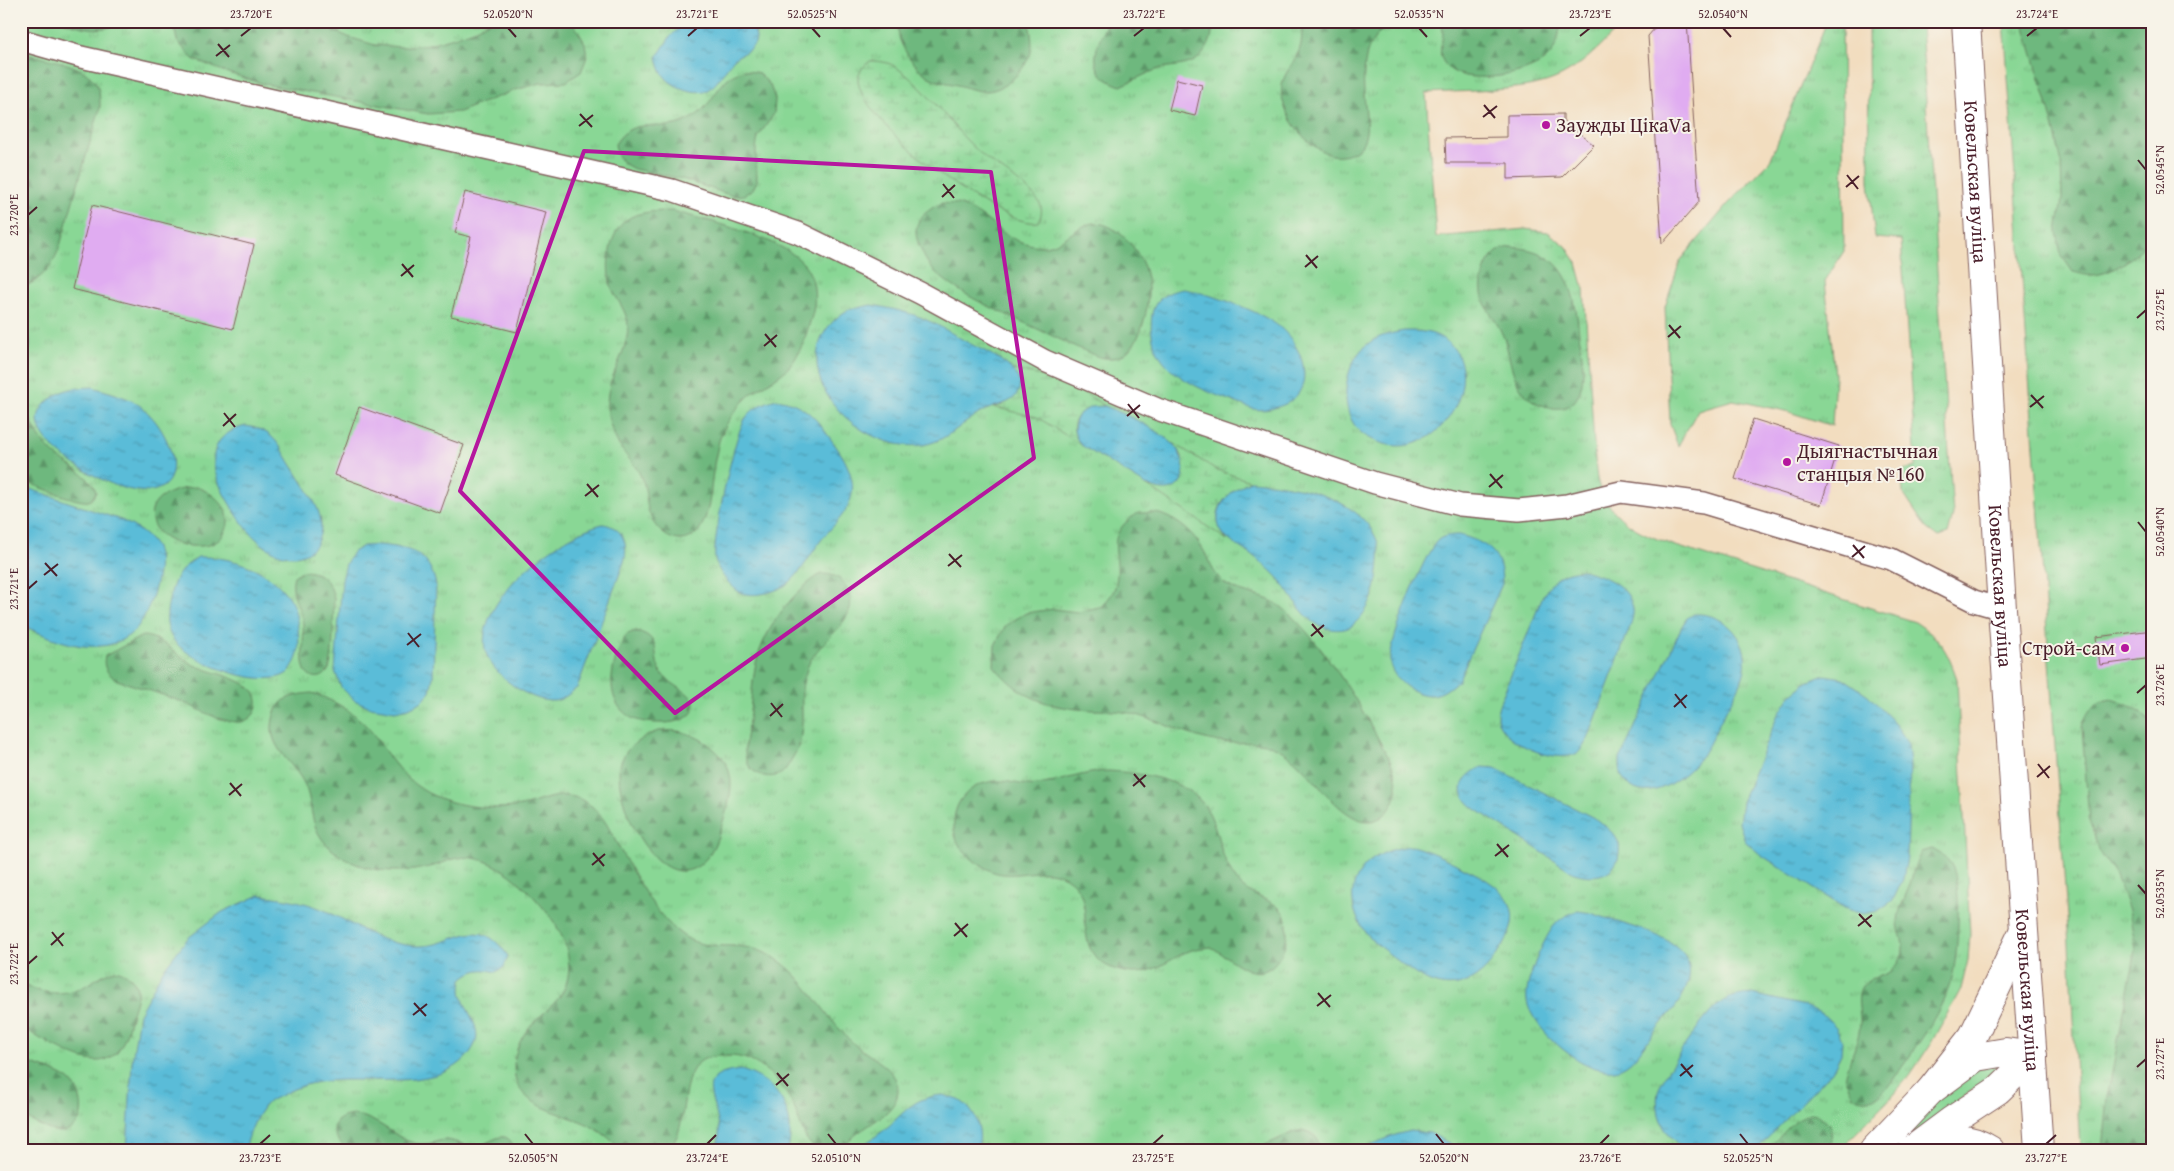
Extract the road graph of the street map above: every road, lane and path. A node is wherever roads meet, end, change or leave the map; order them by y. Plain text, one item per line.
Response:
1 (1966, 21) edge
2 (21, 40) edge
3 (2002, 609) junction
4 (2024, 931) junction
5 (2033, 1056) junction
6 (1930, 1091) junction
7 (1874, 1150) edge
8 (1914, 1150) edge
9 (1990, 1150) edge
10 (2039, 1150) edge

1 - 3 main road, Ковельская вуліца
2 - 3 street
3 - 4 main road, Ковельская вуліца
4 - 5 main road, Ковельская вуліца
4 - 6 main road
5 - 6 main road
5 - 8 main road
5 - 10 main road, Ковельская вуліца
6 - 7 main road
8 - 9 main road

